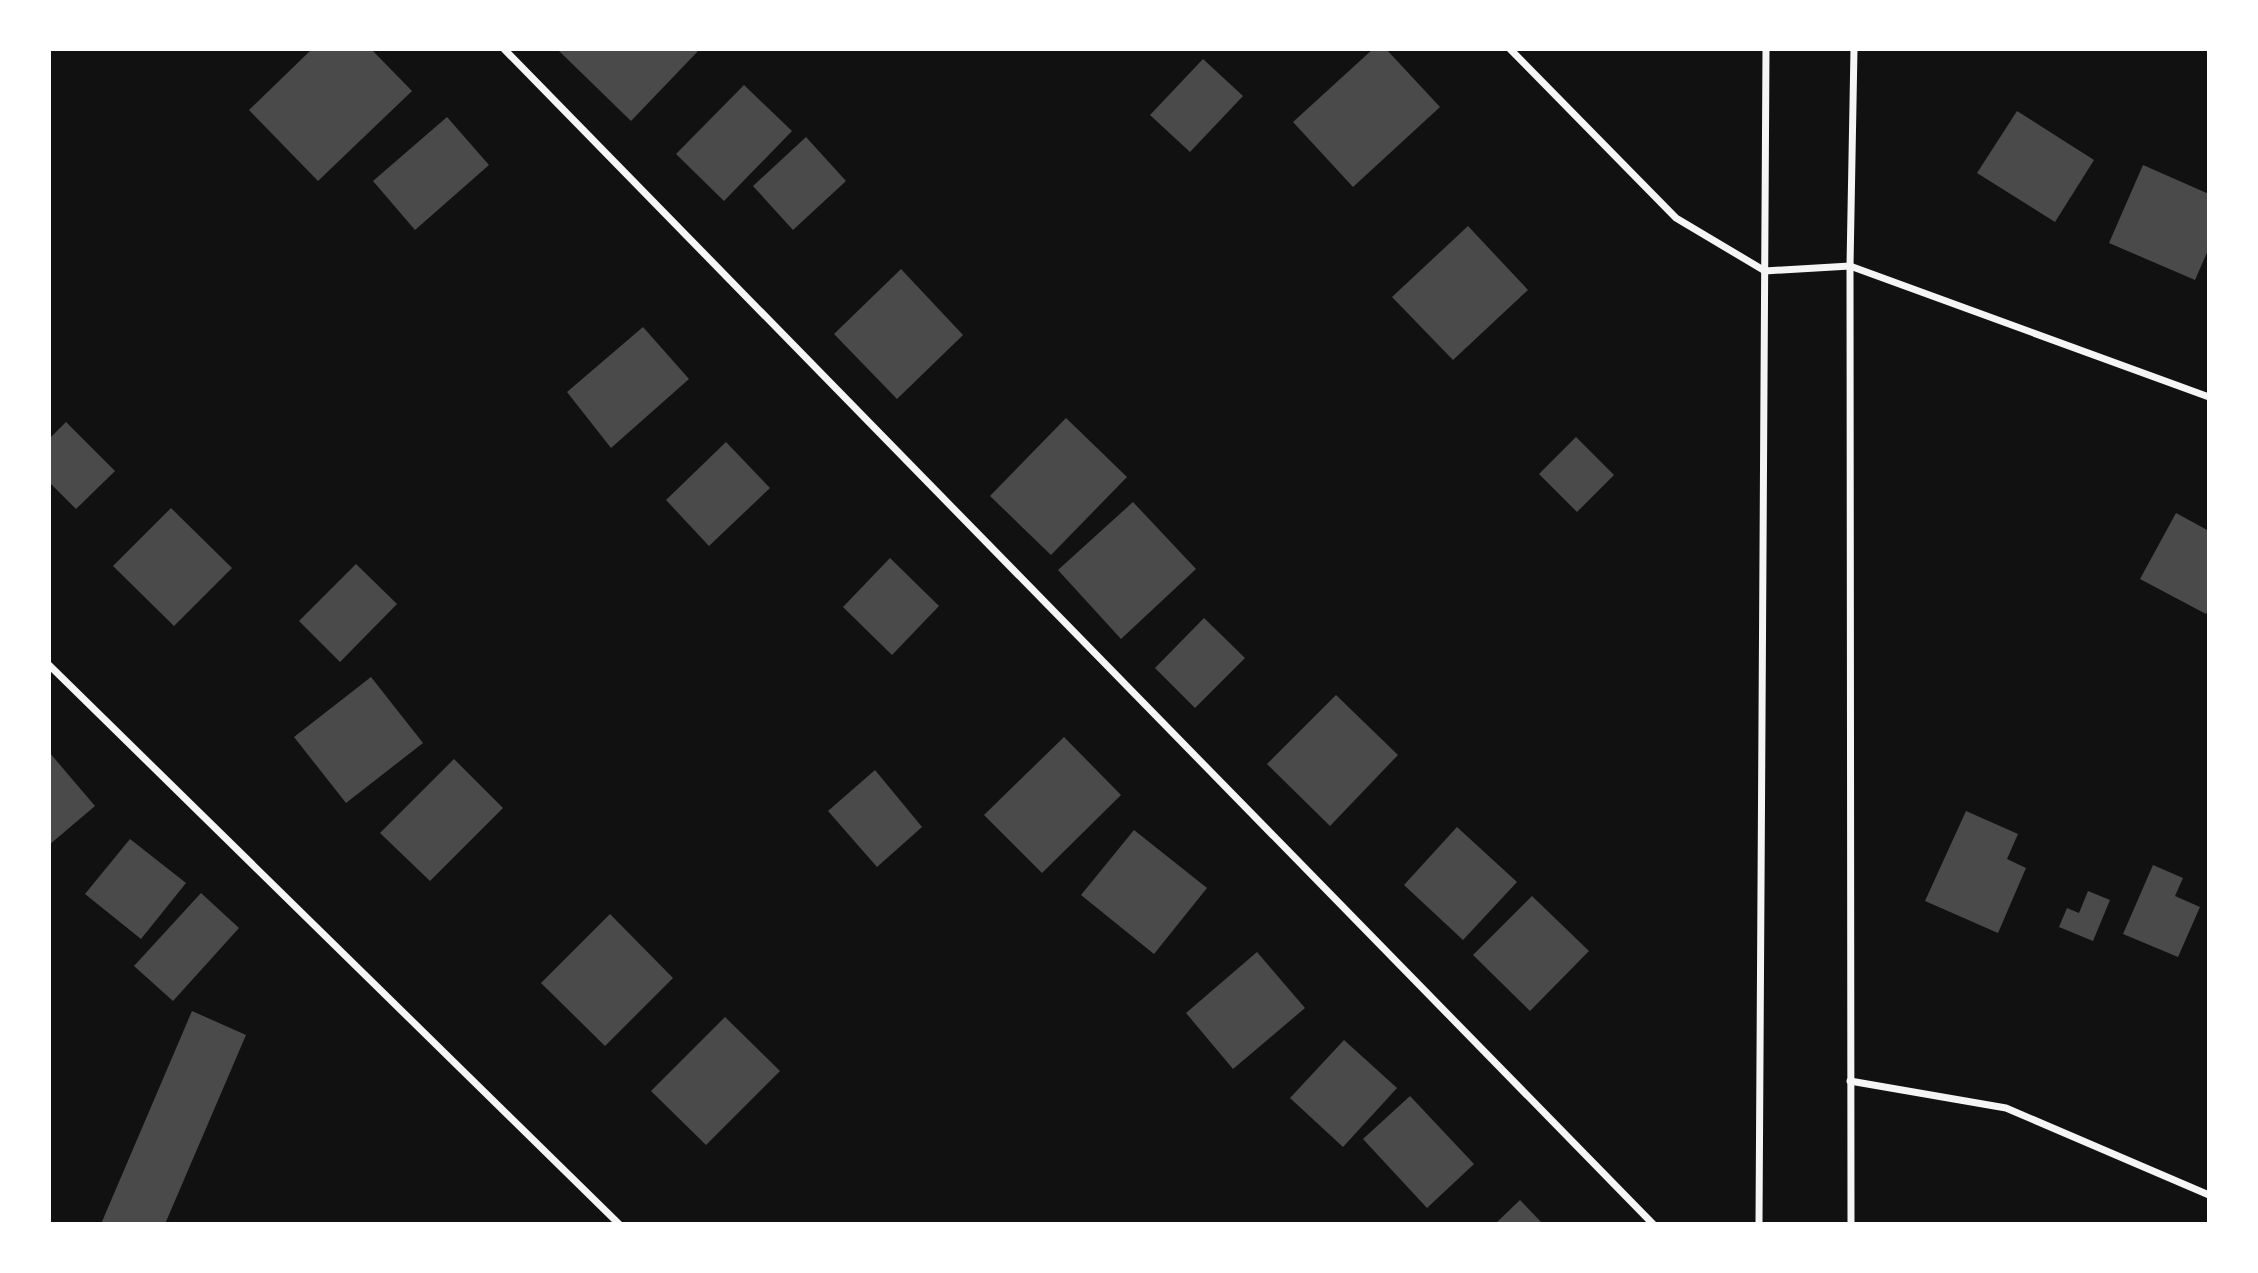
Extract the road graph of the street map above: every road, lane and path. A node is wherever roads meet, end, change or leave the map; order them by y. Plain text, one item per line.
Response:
1 (504, 49) edge
2 (1510, 49) edge
3 (1766, 49) edge
4 (1854, 49) edge
5 (1850, 265) junction
6 (1765, 271) junction
7 (2209, 397) edge
8 (49, 665) edge
9 (1850, 1081) junction
10 (2209, 1195) edge
11 (619, 1224) edge
12 (1654, 1224) edge
13 (1759, 1224) edge
14 (1851, 1224) edge

1 - 12 street
2 - 6 street
3 - 6 street
4 - 5 street
5 - 6 street
5 - 7 street
5 - 9 street
6 - 13 street
8 - 11 street
9 - 10 street
9 - 14 street

